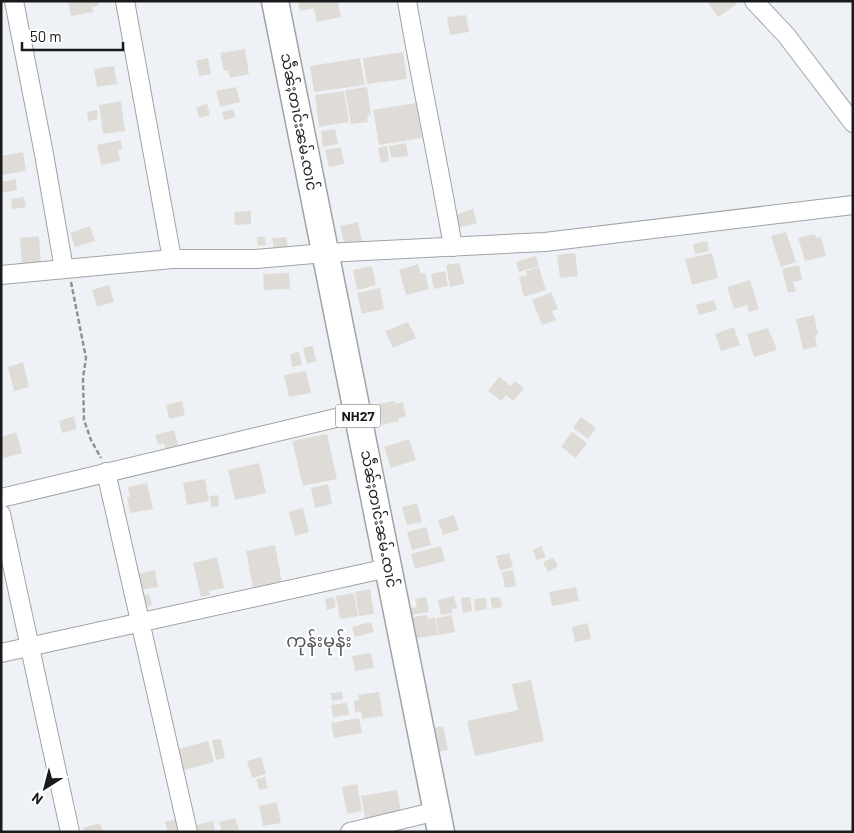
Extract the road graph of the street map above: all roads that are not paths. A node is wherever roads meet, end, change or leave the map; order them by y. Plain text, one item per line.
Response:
1 (14, 1) edge
2 (126, 1) edge
3 (275, 1) edge
4 (407, 1) edge
5 (754, 1) edge
6 (853, 123) edge
7 (853, 205) edge
8 (453, 247) junction
9 (325, 253) junction
10 (172, 259) junction
11 (67, 268) junction
12 (1, 275) edge
13 (357, 414) junction
14 (106, 472) junction
15 (1, 498) edge
16 (1, 514) edge
17 (388, 568) junction
18 (139, 623) junction
19 (29, 647) junction
20 (1, 653) edge
21 (439, 821) edge
22 (70, 832) edge
23 (188, 832) edge
24 (350, 832) edge

1 - 11 street
2 - 10 street
3 - 9 highway, သဵၼ်ႈတၢင်းၼမ်ႉၸၢင် / NH27
4 - 8 street
5 - 6 street
7 - 8 street
8 - 9 street
9 - 10 street
9 - 13 highway, သဵၼ်ႈတၢင်းၼမ်ႉၸၢင် / NH27
10 - 11 street
11 - 12 street
13 - 14 street
13 - 17 highway, သဵၼ်ႈတၢင်းၼမ်ႉၸၢင် / NH27
14 - 15 street
14 - 18 street
16 - 19 street
17 - 18 street
17 - 21 highway, သဵၼ်ႈတၢင်းၼမ်ႉၸၢင် / NH27
18 - 19 street
18 - 23 street
19 - 20 street
19 - 22 street
21 - 24 street

